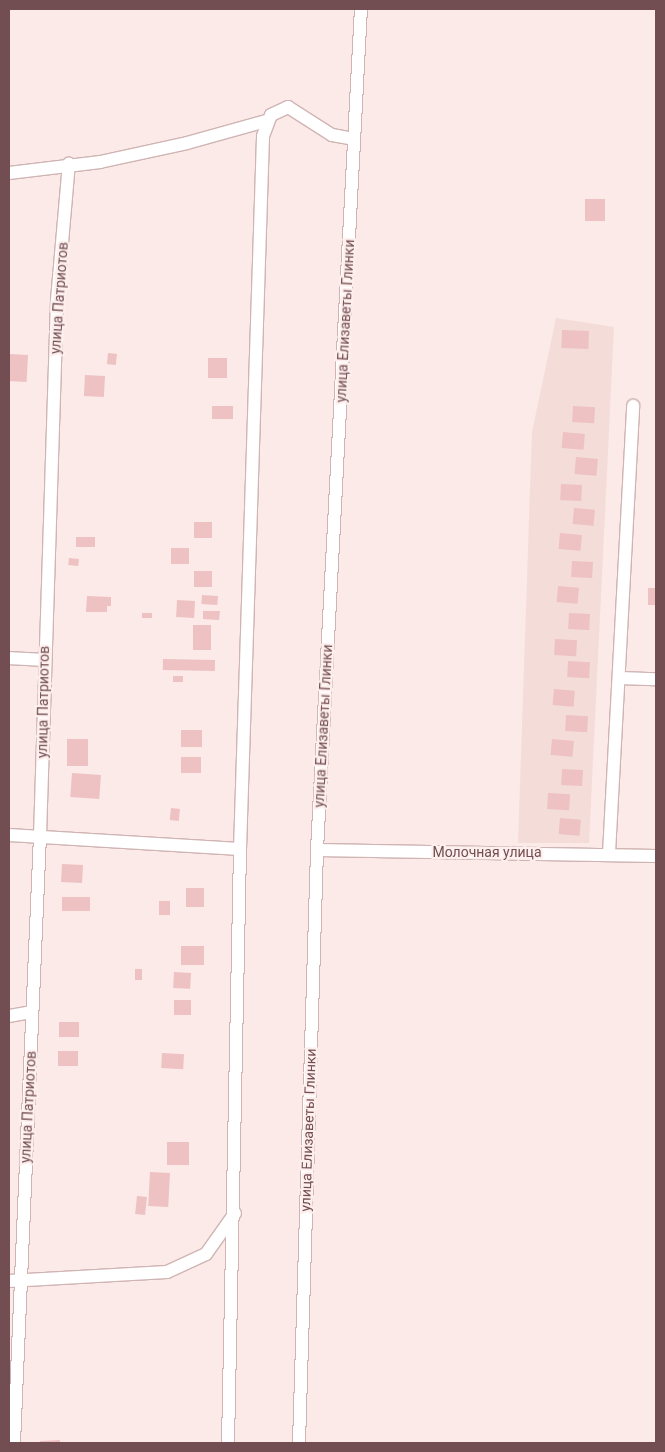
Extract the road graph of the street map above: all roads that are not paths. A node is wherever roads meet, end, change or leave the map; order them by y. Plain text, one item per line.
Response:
1 (361, 9) edge
2 (266, 121) junction
3 (354, 139) junction
4 (69, 164) junction
5 (9, 173) edge
6 (633, 406) dead end
7 (9, 658) edge
8 (44, 660) junction
9 (618, 678) junction
10 (656, 679) edge
11 (9, 835) edge
12 (40, 836) junction
13 (240, 848) junction
14 (317, 850) junction
15 (609, 853) junction
16 (656, 856) edge
17 (32, 1012) junction
18 (9, 1016) edge
19 (234, 1212) junction
20 (14, 1281) edge
21 (14, 1443) edge
22 (228, 1443) edge
23 (299, 1443) edge

1 - 3 street, улица Елизаветы Глинки
2 - 3 street
2 - 4 street
2 - 13 street
3 - 14 street, улица Елизаветы Глинки
4 - 5 street
4 - 8 street, улица Патриотов
6 - 9 street
7 - 8 street
8 - 12 street, улица Патриотов
9 - 10 street
9 - 15 street
11 - 12 street
12 - 13 street
12 - 17 street, улица Патриотов
13 - 19 street
14 - 15 street, Молочная улица
14 - 23 street, улица Елизаветы Глинки
15 - 16 street, Молочная улица
17 - 18 street
17 - 20 street, улица Патриотов
19 - 20 street
19 - 22 street
20 - 21 street, улица Патриотов

